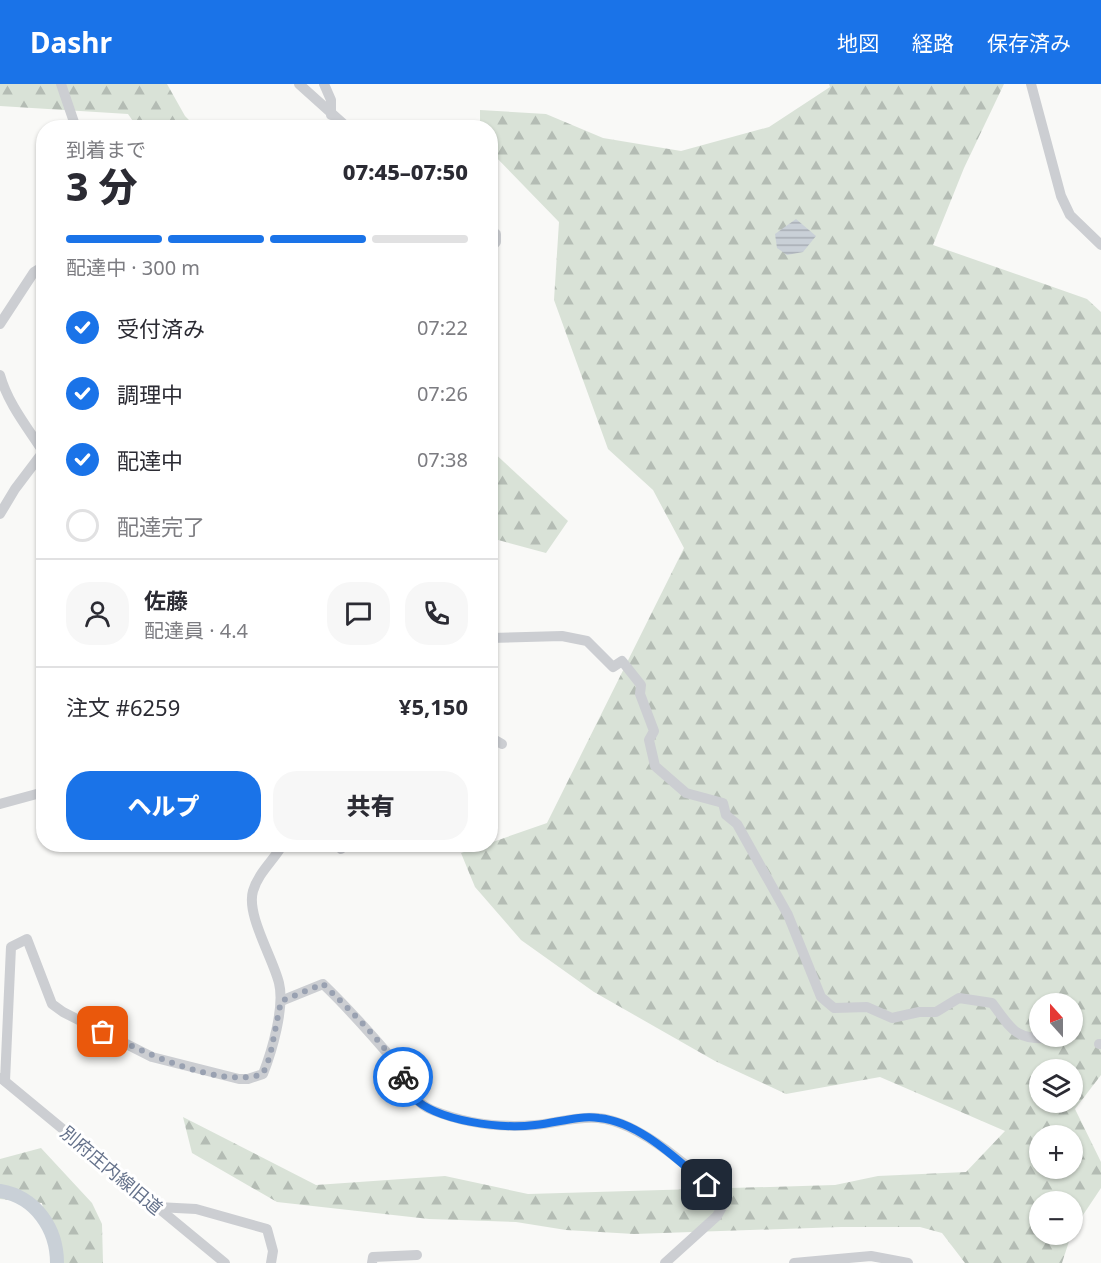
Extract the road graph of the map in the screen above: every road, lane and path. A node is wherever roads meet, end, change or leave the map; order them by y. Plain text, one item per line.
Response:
1 (61, 84) edge
2 (299, 84) edge
3 (324, 84) edge
4 (1031, 84) edge
5 (331, 115) junction
6 (73, 120) edge
7 (338, 120) edge
8 (1101, 245) edge
9 (36, 271) edge
10 (0, 324) edge
11 (0, 375) edge
12 (36, 441) edge
13 (36, 462) edge
14 (0, 514) edge
15 (498, 638) edge
16 (498, 741) edge
17 (502, 744) dead end
18 (36, 794) edge
19 (0, 804) edge
20 (278, 852) edge
21 (281, 1001) junction
22 (1029, 1038) edge
23 (3, 1078) edge
24 (157, 1207) junction
25 (417, 1255) dead end
26 (225, 1263) edge
27 (271, 1263) edge
28 (372, 1263) edge
29 (665, 1263) edge
30 (794, 1263) edge
31 (908, 1263) edge

1 - 6 street
2 - 5 street
3 - 5 street
4 - 8 street
5 - 7 street
9 - 10 street
11 - 12 street
13 - 14 street
15 - 22 street
16 - 17 street
18 - 19 street
20 - 21 street
21 - 23 street
21 - 29 street
23 - 24 street, 別府庄内線旧道
24 - 26 street, 別府庄内線旧道
24 - 27 street
25 - 28 street
30 - 31 street

